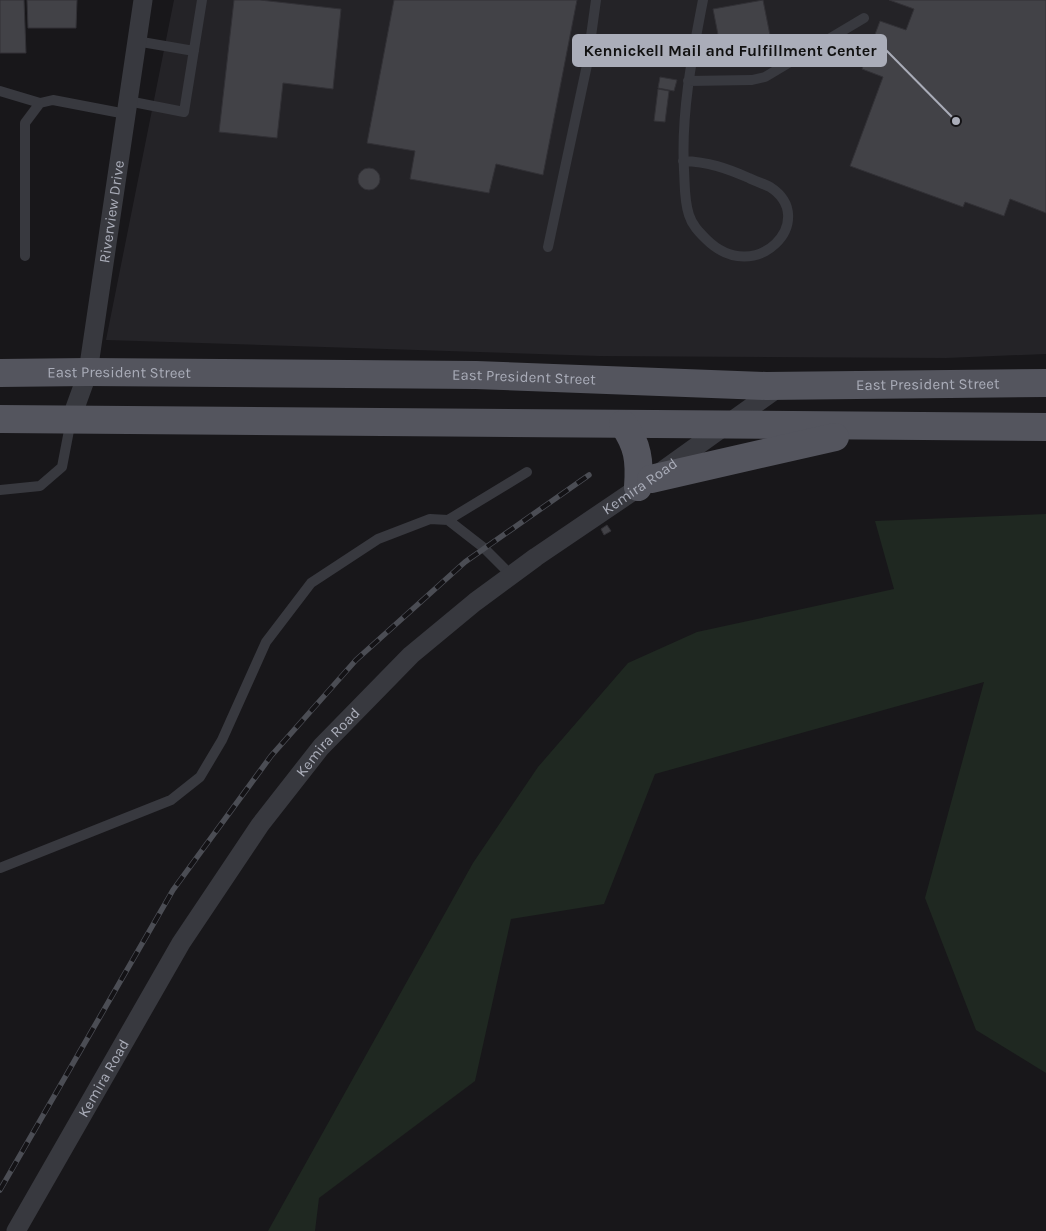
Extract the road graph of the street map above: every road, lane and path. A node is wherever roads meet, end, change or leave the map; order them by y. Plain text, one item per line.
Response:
1 (143, 0) edge
2 (202, 0) edge
3 (596, 0) edge
4 (703, 0) edge
5 (864, 18) dead end
6 (136, 41) junction
7 (194, 51) junction
8 (688, 81) junction
9 (0, 91) edge
10 (40, 103) junction
11 (127, 107) junction
12 (683, 161) junction
13 (548, 247) dead end
14 (25, 256) dead end
15 (88, 372) junction
16 (0, 373) edge
17 (1046, 383) edge
18 (783, 384) junction
19 (0, 419) edge
20 (71, 419) junction
21 (623, 424) junction
22 (725, 425) junction
23 (885, 427) junction
24 (1046, 427) edge
25 (527, 472) dead end
26 (645, 483) junction
27 (0, 490) edge
28 (448, 520) junction
29 (511, 575) junction
30 (0, 868) edge
31 (16, 1231) edge

1 - 6 street, Riverview Drive
2 - 7 lane
3 - 13 lane
4 - 8 lane
5 - 8 lane
6 - 7 lane
6 - 11 street, Riverview Drive
7 - 11 lane
8 - 12 lane
9 - 10 lane
10 - 11 lane
10 - 14 lane
11 - 15 street, Riverview Drive
12 - 12 lane
15 - 16 main road, East President Street
15 - 18 main road, East President Street
15 - 20 street, Riverview Drive
17 - 18 main road, East President Street
18 - 22 street, Kemira Road
19 - 20 main road
20 - 21 main road
20 - 27 lane
21 - 22 main road
21 - 26 main road
22 - 23 main road
22 - 26 street, Kemira Road
23 - 24 main road
23 - 26 main road
25 - 28 lane
26 - 29 street, Kemira Road
28 - 29 lane
28 - 30 lane
29 - 31 street, Kemira Road

